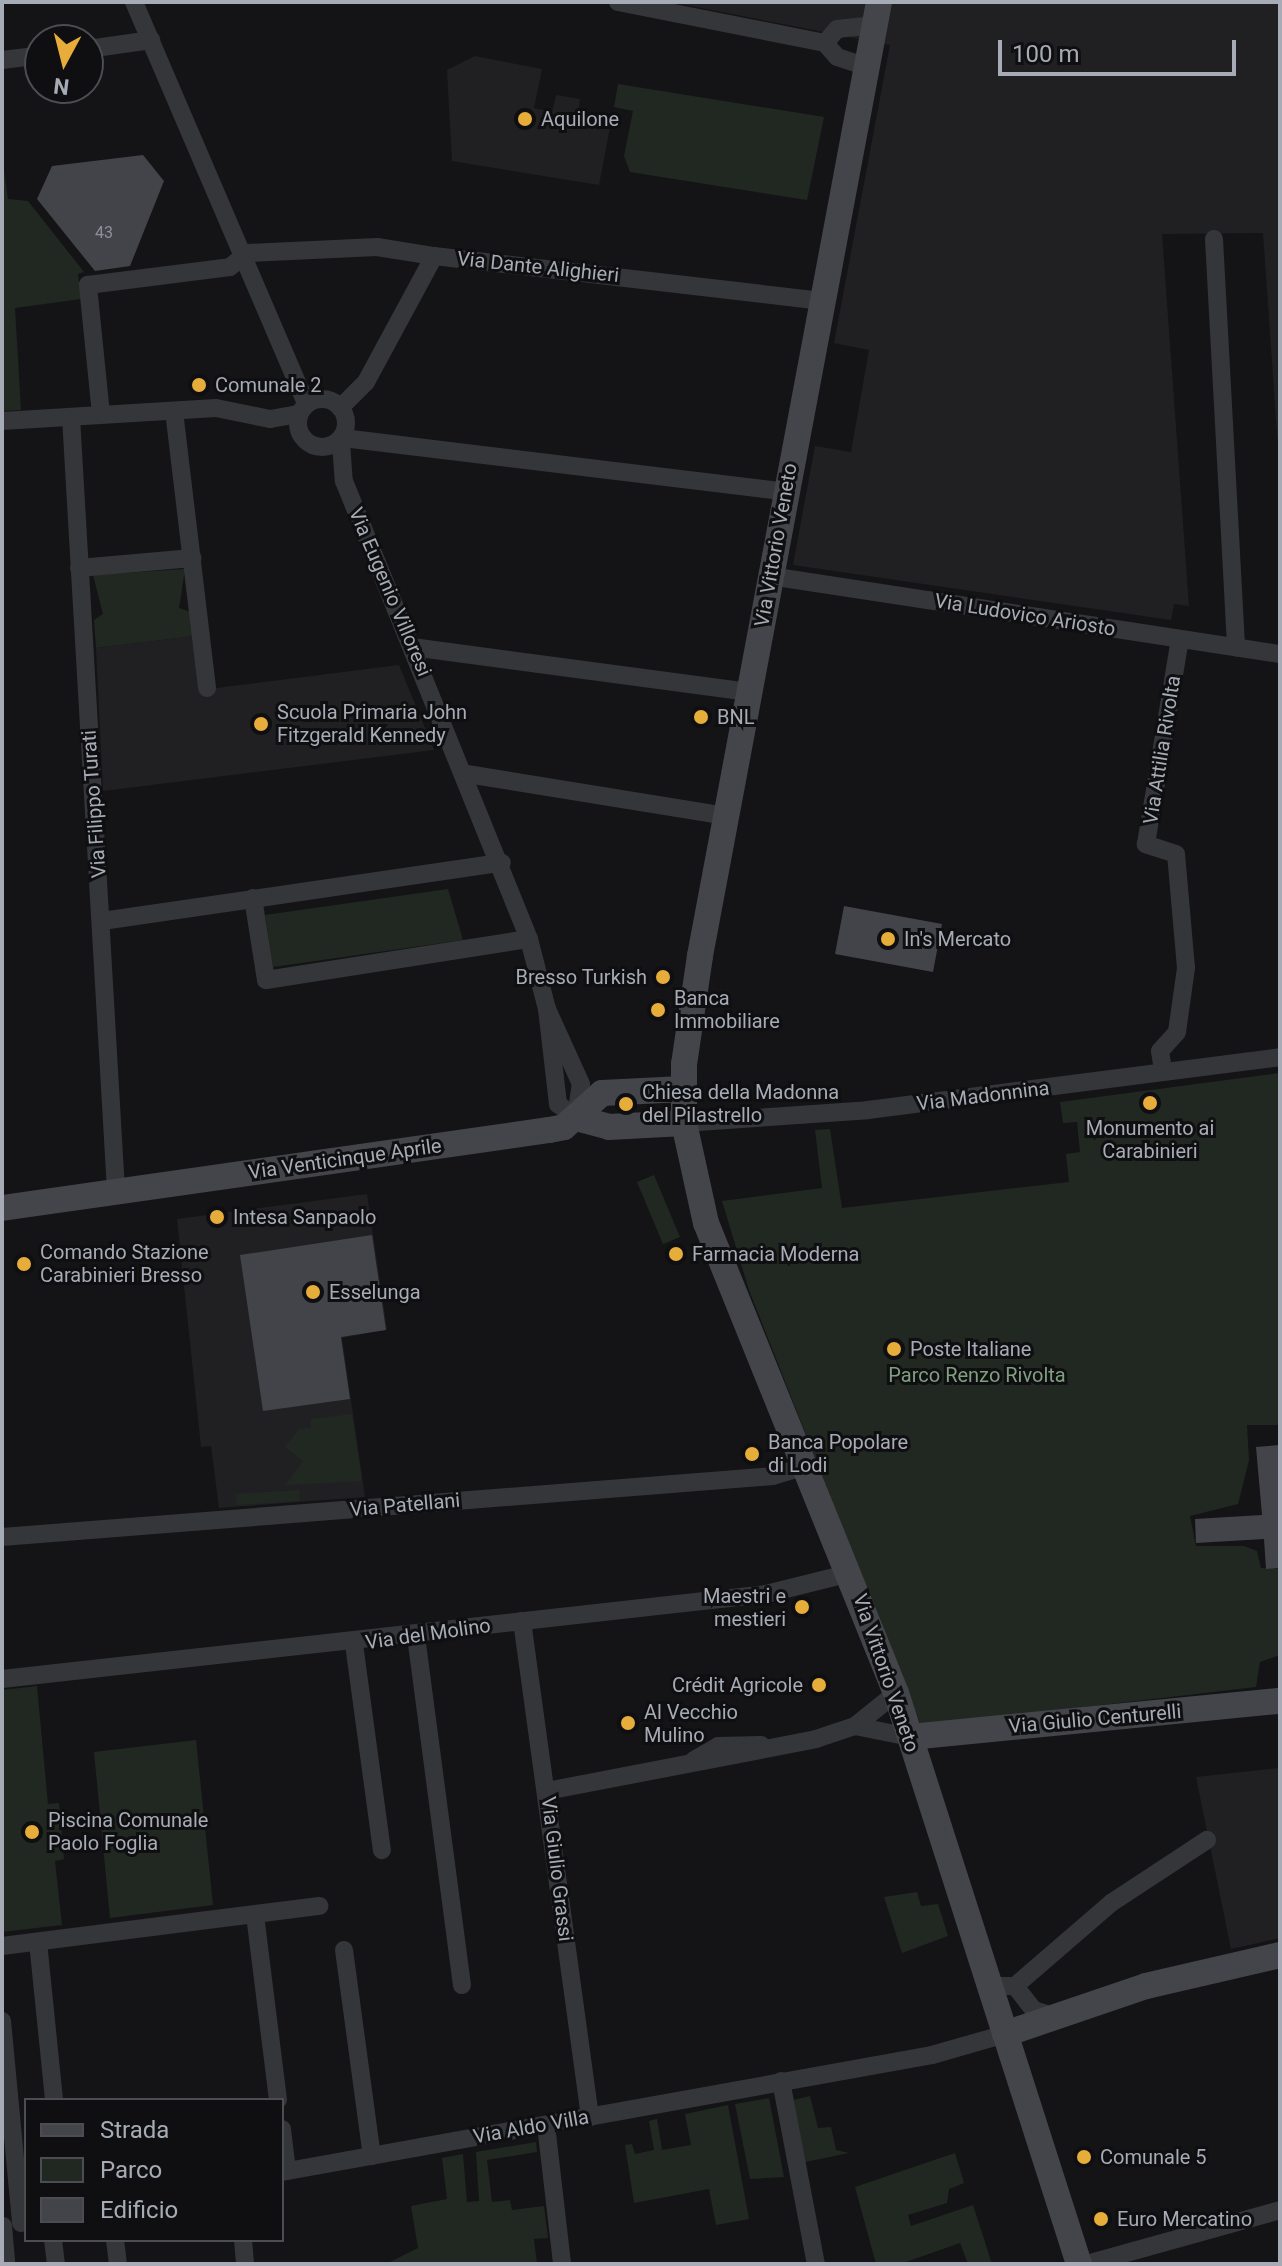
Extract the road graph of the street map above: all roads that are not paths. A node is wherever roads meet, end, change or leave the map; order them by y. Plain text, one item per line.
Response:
1 (134, 2) edge
2 (618, 2) edge
3 (877, 14) edge
4 (151, 40) junction
5 (825, 43) junction
6 (104, 47) edge
7 (24, 57) edge
8 (2, 60) edge
9 (867, 67) junction
10 (1214, 239) dead end
11 (247, 253) junction
12 (434, 256) junction
13 (822, 301) junction
14 (294, 366) junction
15 (332, 404) junction
16 (301, 408) junction
17 (174, 411) junction
18 (101, 414) junction
19 (71, 417) junction
20 (2, 421) edge
21 (342, 440) junction
22 (786, 492) junction
23 (193, 558) junction
24 (79, 568) junction
25 (770, 576) junction
26 (1180, 639) junction
27 (412, 647) junction
28 (1236, 647) junction
29 (1280, 654) edge
30 (207, 688) dead end
31 (749, 692) junction
32 (467, 774) junction
33 (726, 816) junction
34 (502, 863) junction
35 (253, 898) junction
36 (102, 921) junction
37 (529, 939) junction
38 (547, 1009) junction
39 (1280, 1057) edge
40 (1163, 1070) junction
41 (683, 1089) junction
42 (576, 1118) junction
43 (684, 1123) junction
44 (116, 1191) junction
45 (2, 1208) edge
46 (806, 1466) junction
47 (2, 1537) edge
48 (851, 1573) junction
49 (522, 1621) junction
50 (416, 1636) junction
51 (354, 1644) junction
52 (2, 1679) edge
53 (896, 1693) junction
54 (1280, 1701) edge
55 (855, 1726) junction
56 (910, 1737) junction
57 (547, 1791) junction
58 (1207, 1840) dead end
59 (382, 1850) dead end
60 (319, 1906) dead end
61 (255, 1915) junction
62 (38, 1942) junction
63 (2, 1946) edge
64 (344, 1950) dead end
65 (1280, 1955) edge
66 (462, 1985) dead end
67 (1002, 1986) junction
68 (1053, 2016) junction
69 (2, 2021) edge
70 (1005, 2034) junction
71 (781, 2081) junction
72 (54, 2098) edge
73 (278, 2098) edge
74 (590, 2117) junction
75 (546, 2125) junction
76 (372, 2156) junction
77 (285, 2172) edge
78 (1280, 2210) edge
79 (13, 2224) edge
80 (53, 2242) edge
81 (115, 2242) edge
82 (243, 2242) edge
83 (6, 2264) edge
84 (56, 2264) edge
85 (118, 2264) edge
86 (245, 2264) edge
87 (562, 2264) edge
88 (816, 2264) edge
89 (1079, 2264) edge
90 (1087, 2264) edge

1 - 4 street
2 - 5 street
3 - 5 street
3 - 9 main road, Via Vittorio Veneto
4 - 6 street
4 - 11 street
5 - 9 street
7 - 8 street
9 - 13 main road, Via Vittorio Veneto
10 - 28 street
11 - 12 street
11 - 14 street
11 - 18 street
12 - 13 street, Via Dante Alighieri
12 - 15 street, Via Dante Alighieri
13 - 22 main road, Via Vittorio Veneto
14 - 15 street
14 - 16 street
15 - 16 street
15 - 21 street
16 - 17 street
16 - 21 street
17 - 18 street
17 - 23 street
18 - 19 street
19 - 20 street
19 - 24 street, Via Filippo Turati
21 - 22 street
21 - 27 street, Via Eugenio Villoresi
22 - 25 main road, Via Vittorio Veneto
23 - 24 street
23 - 30 street
24 - 36 street, Via Filippo Turati
25 - 26 street, Via Ludovico Ariosto
25 - 31 main road, Via Vittorio Veneto
26 - 28 street, Via Ludovico Ariosto
26 - 40 street, Via Attilia Rivolta
27 - 31 street
27 - 32 street, Via Eugenio Villoresi
28 - 29 street, Via Ludovico Ariosto
31 - 33 main road, Via Vittorio Veneto
32 - 33 street
32 - 34 street, Via Eugenio Villoresi
33 - 41 main road, Via Vittorio Veneto
34 - 35 street
34 - 37 street, Via Eugenio Villoresi
35 - 36 street
35 - 37 street
36 - 44 street, Via Filippo Turati
37 - 38 street, Via Eugenio Villoresi
38 - 42 street, Via Eugenio Villoresi
38 - 42 street, Via Eugenio Villoresi
39 - 40 street, Via Madonnina
40 - 43 street, Via Madonnina
41 - 42 main road
41 - 43 main road, Via Vittorio Veneto
42 - 43 main road
42 - 44 main road, Via Venticinque Aprile
43 - 46 main road, Via Vittorio Veneto
44 - 45 main road, Via Venticinque Aprile
46 - 47 street, Via Patellani
46 - 48 main road, Via Vittorio Veneto
48 - 49 street, Via del Molino
48 - 53 main road, Via Vittorio Veneto
49 - 50 street, Via del Molino
49 - 57 street, Via Giulio Grassi
50 - 51 street, Via del Molino
50 - 66 street
51 - 52 street, Via del Molino
51 - 59 street
53 - 55 street
53 - 56 main road, Via Vittorio Veneto
54 - 56 main road, Via Giulio Centurelli
55 - 56 street
55 - 57 street
56 - 67 main road, Via Vittorio Veneto
57 - 74 street, Via Giulio Grassi
58 - 67 street
60 - 61 street
61 - 62 street
61 - 73 street
62 - 63 street
62 - 72 street
64 - 76 street
65 - 68 main road
67 - 68 street
67 - 70 main road, Via Vittorio Veneto
68 - 70 main road
69 - 79 street
70 - 71 street, Via Aldo Villa
70 - 89 main road, Via Vittorio Veneto
71 - 74 street, Via Aldo Villa
71 - 88 street
74 - 75 street, Via Aldo Villa
75 - 76 street, Via Aldo Villa
75 - 87 street
76 - 77 street, Via Aldo Villa
78 - 90 street
79 - 83 street
80 - 84 street
81 - 85 street
82 - 86 street

